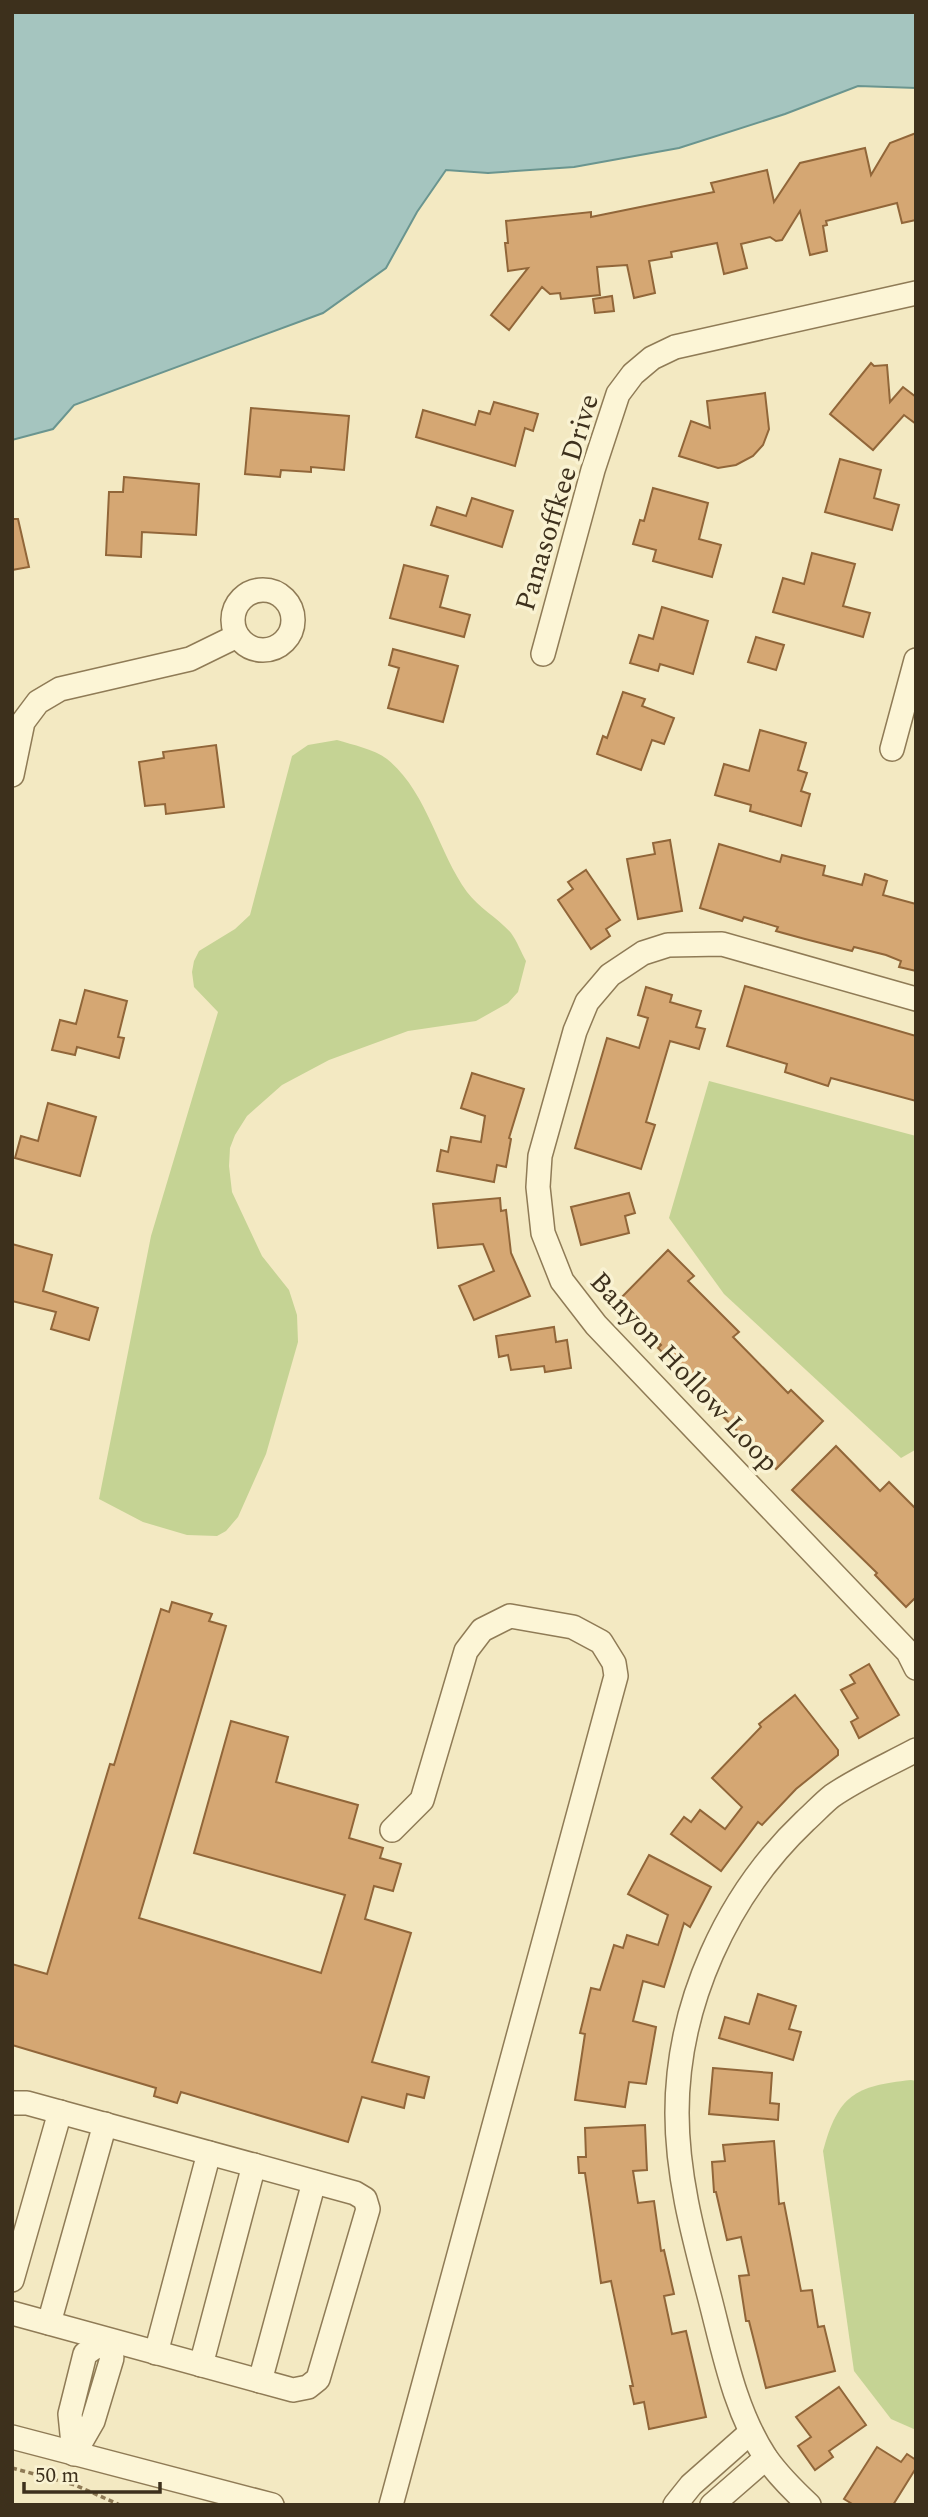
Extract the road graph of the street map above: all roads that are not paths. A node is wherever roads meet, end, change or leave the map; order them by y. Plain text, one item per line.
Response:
1 (916, 293) edge
2 (237, 636) dead end
3 (543, 654) dead end
4 (916, 660) edge
5 (892, 748) dead end
6 (12, 775) edge
7 (916, 999) edge
8 (916, 1668) edge
9 (916, 1750) edge
10 (392, 1830) dead end
11 (12, 2103) edge
12 (60, 2112) junction
13 (105, 2124) junction
14 (202, 2151) junction
15 (254, 2165) junction
16 (314, 2182) junction
17 (12, 2280) edge
18 (12, 2313) edge
19 (49, 2323) junction
20 (105, 2340) junction
21 (156, 2353) junction
22 (201, 2365) junction
23 (260, 2381) junction
24 (751, 2432) junction
25 (12, 2437) edge
26 (74, 2454) junction
27 (766, 2458) junction
28 (681, 2503) edge
29 (272, 2505) edge
30 (391, 2505) edge
31 (712, 2505) edge
32 (809, 2505) edge

1 - 3 street, Panasoffkee Drive
2 - 6 street
4 - 5 street
7 - 8 street, Banyon Hollow Loop
9 - 24 street
10 - 30 street
11 - 12 street
12 - 13 street
12 - 17 street
13 - 14 street
13 - 19 street
14 - 15 street
14 - 21 street
15 - 16 street
15 - 22 street
16 - 23 street
16 - 23 street
18 - 19 street
19 - 20 street
20 - 21 street
20 - 26 street
21 - 22 street
22 - 23 street
24 - 27 street
24 - 28 street
25 - 26 street
26 - 29 street
27 - 31 street
27 - 32 street

